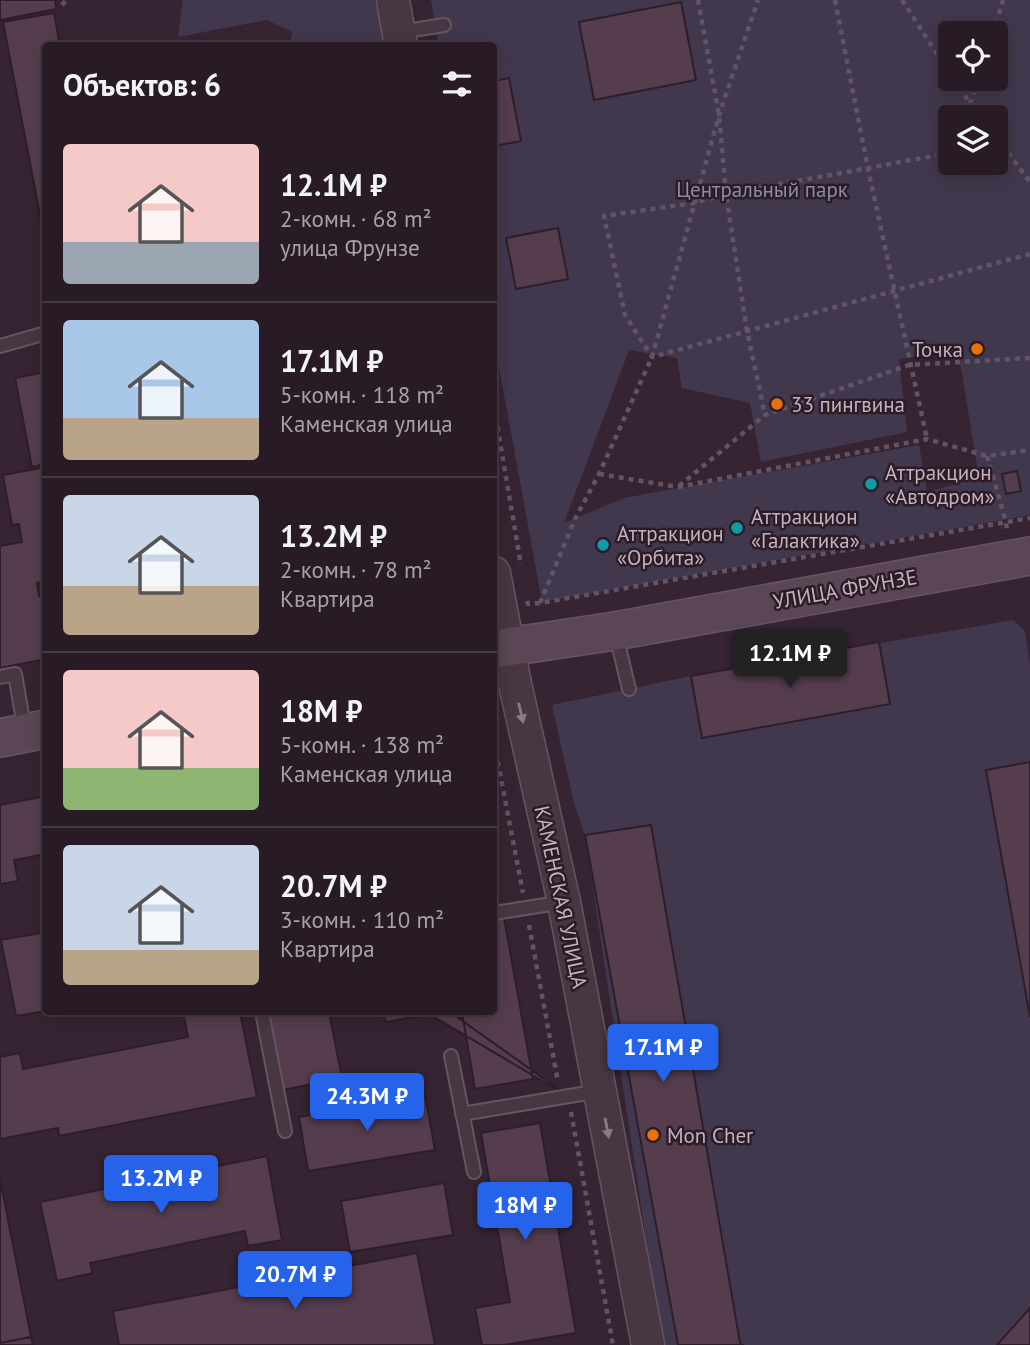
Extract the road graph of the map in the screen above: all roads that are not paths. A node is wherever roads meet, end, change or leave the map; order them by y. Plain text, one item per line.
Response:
1 (393, 0) edge
2 (443, 25) dead end
3 (400, 39) edge
4 (42, 334) edge
5 (0, 346) edge
6 (1019, 558) edge
7 (508, 576) edge
8 (615, 631) junction
9 (500, 648) edge
10 (0, 677) edge
11 (629, 689) dead end
12 (24, 733) edge
13 (564, 902) junction
14 (497, 913) edge
15 (263, 1015) edge
16 (451, 1056) dead end
17 (600, 1091) junction
18 (462, 1114) junction
19 (285, 1130) dead end
20 (474, 1172) dead end
21 (648, 1345) edge

1 - 3 street
2 - 3 lane
4 - 5 lane
6 - 8 main road, УЛИЦА ФРУНЗЕ
7 - 9 street, КАМЕНСКАЯ УЛИЦА
8 - 9 main road, УЛИЦА ФРУНЗЕ
8 - 11 lane
9 -> 13 street, КАМЕНСКАЯ УЛИЦА
10 - 12 lane
13 - 14 lane
13 - 17 street, КАМЕНСКАЯ УЛИЦА
15 - 19 lane
16 - 18 lane
17 - 18 lane
17 -> 21 street, КАМЕНСКАЯ УЛИЦА
18 - 20 lane

